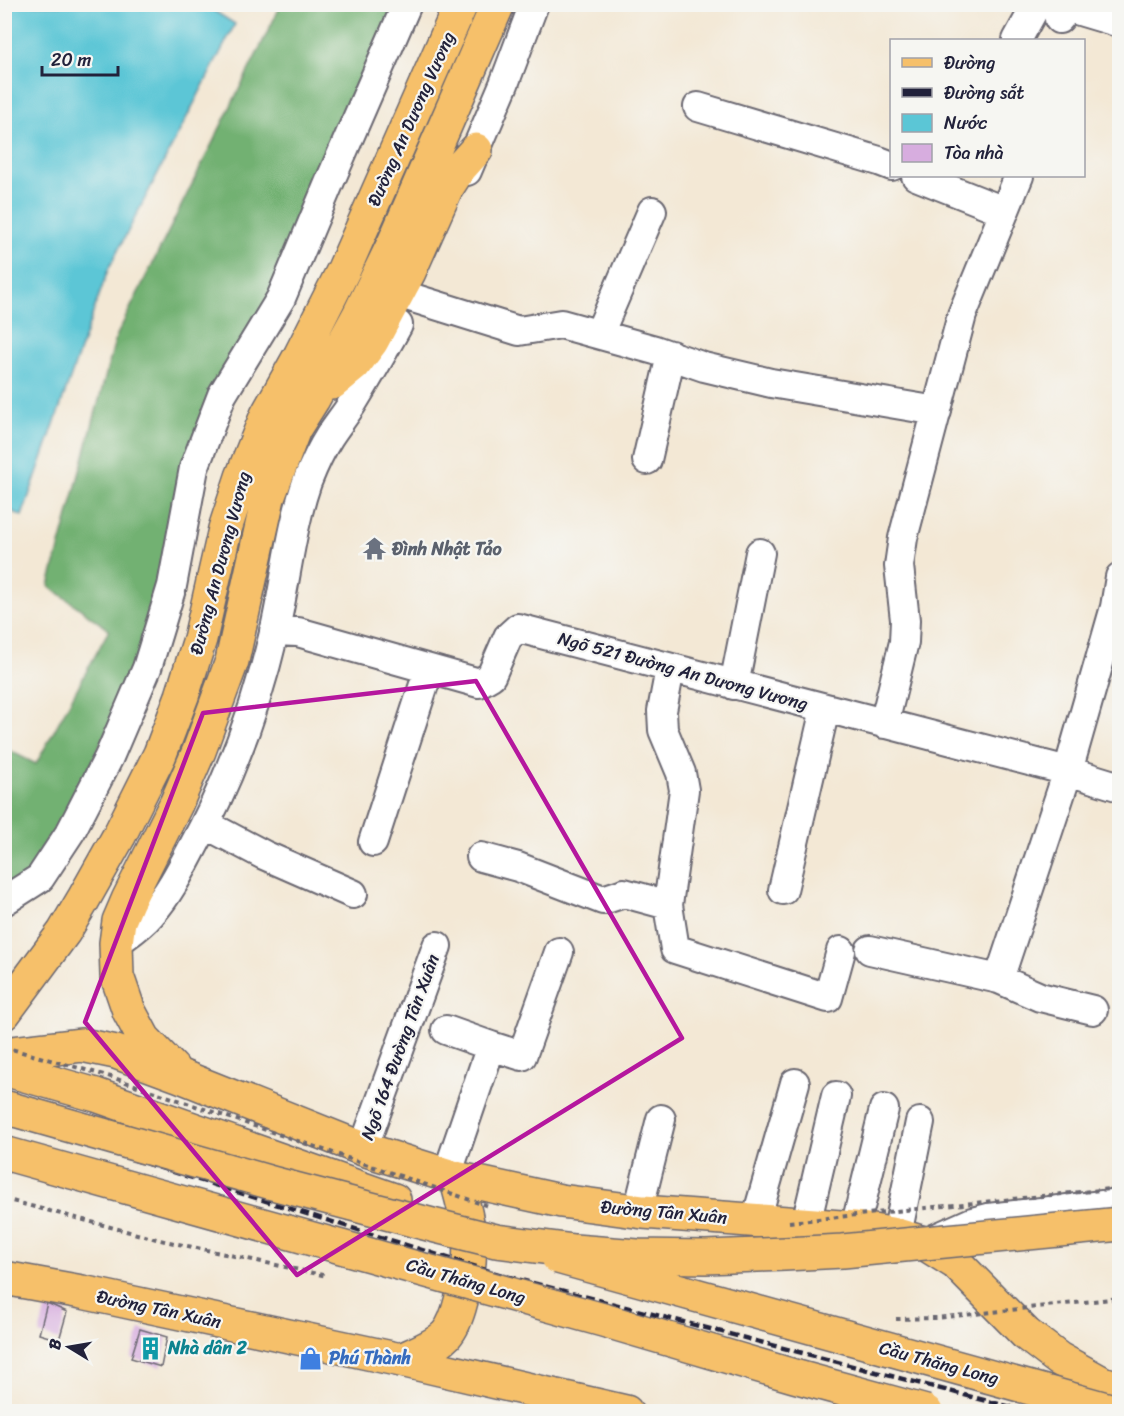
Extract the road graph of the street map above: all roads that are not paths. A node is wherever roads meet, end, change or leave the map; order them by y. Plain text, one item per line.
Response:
1 (407, 4) edge
2 (461, 4) edge
3 (498, 4) edge
4 (534, 4) edge
5 (1042, 16) edge
6 (1119, 23) edge
7 (1018, 39) edge
8 (698, 107) dead end
9 (476, 150) junction
10 (890, 166) edge
11 (919, 177) edge
12 (1019, 177) edge
13 (1004, 211) junction
14 (652, 212) dead end
15 (414, 297) junction
16 (599, 334) junction
17 (670, 355) junction
18 (313, 399) junction
19 (937, 411) junction
20 (648, 460) dead end
21 (760, 553) dead end
22 (1119, 577) edge
23 (274, 632) junction
24 (429, 669) junction
25 (670, 669) junction
26 (734, 685) junction
27 (825, 709) junction
28 (884, 724) junction
29 (1068, 771) junction
30 (1119, 787) edge
31 (205, 825) junction
32 (373, 842) dead end
33 (481, 857) dead end
34 (783, 890) dead end
35 (353, 894) dead end
36 (6, 897) edge
37 (669, 905) junction
38 (118, 932) junction
39 (437, 946) dead end
40 (870, 950) dead end
41 (842, 951) dead end
42 (559, 952) dead end
43 (999, 979) junction
44 (1093, 1010) dead end
45 (4, 1013) edge
46 (446, 1030) dead end
47 (491, 1046) junction
48 (4, 1054) edge
49 (4, 1069) edge
50 (178, 1075) junction
51 (795, 1083) dead end
52 (836, 1096) dead end
53 (4, 1107) edge
54 (884, 1109) dead end
55 (661, 1119) dead end
56 (920, 1122) dead end
57 (363, 1149) junction
58 (4, 1153) edge
59 (452, 1176) junction
60 (1119, 1203) edge
61 (638, 1211) junction
62 (756, 1220) junction
63 (797, 1223) junction
64 (1119, 1224) edge
65 (855, 1228) junction
66 (910, 1239) junction
67 (5, 1279) edge
68 (401, 1360) junction
69 (1119, 1388) edge
70 (626, 1412) edge
71 (926, 1412) edge
72 (1117, 1412) edge

1 - 36 street
2 - 45 main road, Đường An Dương Vương
3 - 18 main road, Đường An Dương Vương
4 - 9 street
5 - 6 street
5 - 7 street
8 - 10 street
9 - 15 street
9 - 18 main road
11 - 13 street
12 - 13 street
13 - 19 street
14 - 16 street
15 - 16 street
15 - 23 street
16 - 17 street
17 - 19 street
17 - 20 street
18 - 38 main road, Đường An Dương Vương
19 - 28 street
21 - 26 street
22 - 29 street
23 - 24 street, Ngõ 521 Đường An Dương Vương
23 - 31 street
24 - 25 street, Ngõ 521 Đường An Dương Vương
24 - 32 street
25 - 26 street, Ngõ 521 Đường An Dương Vương
25 - 37 street
26 - 27 street, Ngõ 521 Đường An Dương Vương
27 - 28 street, Ngõ 521 Đường An Dương Vương
27 - 34 street
28 - 29 street, Ngõ 521 Đường An Dương Vương
29 - 30 street, Ngõ 521 Đường An Dương Vương
29 - 43 street
31 - 35 street
31 - 38 street
33 - 37 street
37 - 41 street
38 - 50 main road
39 - 57 street, Ngõ 164 Đường Tân Xuân
40 - 43 street
42 - 47 street
43 - 44 street
46 - 47 street
47 - 59 street
48 - 50 main road, Đường Tân Xuân
49 - 72 main road, Cầu Thăng Long, bridge
50 - 57 main road, Đường Tân Xuân
51 - 62 street
52 - 63 street
53 - 64 main road, bridge
54 - 65 street
55 - 61 street
56 - 66 street
57 - 59 main road, Đường Tân Xuân
58 - 71 main road, Cầu Thăng Long, bridge
59 - 61 main road, Đường Tân Xuân
59 - 68 main road
60 - 66 street
61 - 62 main road, Đường Tân Xuân
62 - 63 main road, Đường Tân Xuân
63 - 65 main road, Đường Tân Xuân
65 - 66 main road, Đường Tân Xuân
66 - 69 main road, Đường Tân Xuân
67 - 68 main road, Đường Tân Xuân
68 - 70 main road, Đường Tân Xuân

